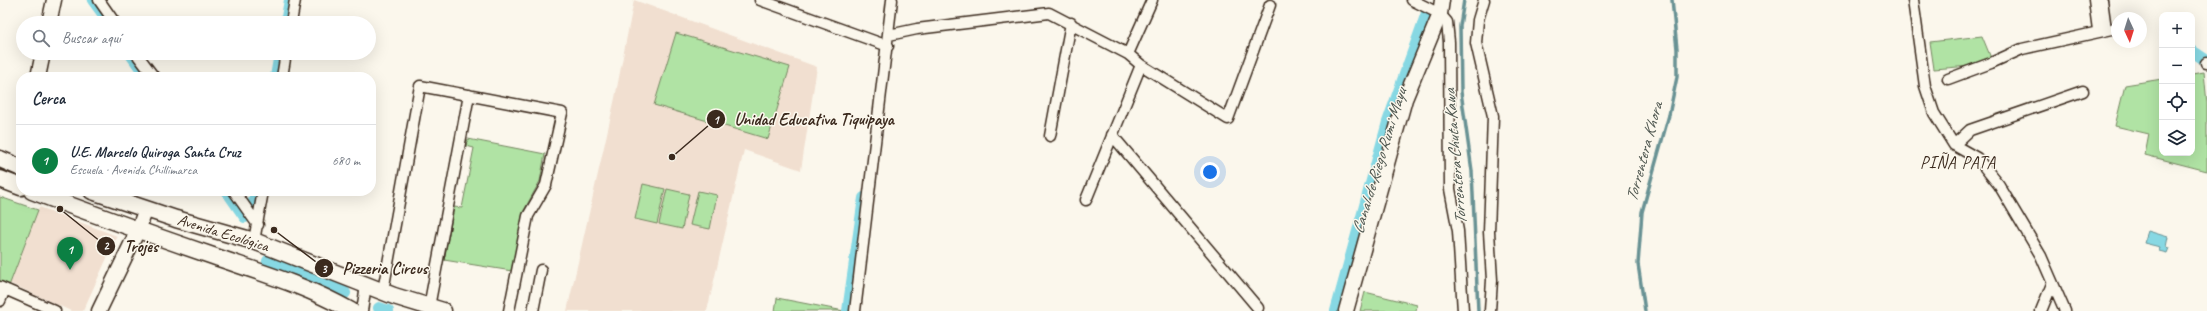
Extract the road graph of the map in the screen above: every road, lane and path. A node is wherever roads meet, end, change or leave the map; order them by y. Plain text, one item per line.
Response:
1 (54, 0) edge
2 (99, 0) edge
3 (294, 0) edge
4 (760, 0) edge
5 (892, 0) edge
6 (1152, 0) edge
7 (1412, 0) edge
8 (1442, 0) edge
9 (1484, 0) edge
10 (1913, 0) edge
11 (2094, 0) edge
12 (2102, 0) edge
13 (1270, 5) dead end
14 (1440, 14) junction
15 (51, 16) edge
16 (110, 16) edge
17 (292, 16) edge
18 (1071, 23) junction
19 (2111, 29) edge
20 (2102, 30) junction
21 (889, 35) junction
22 (888, 46) junction
23 (1128, 54) junction
24 (42, 60) edge
25 (141, 60) edge
26 (285, 60) edge
27 (1141, 65) junction
28 (39, 72) edge
29 (150, 72) edge
30 (283, 72) edge
31 (1948, 80) dead end
32 (2083, 92) dead end
33 (470, 95) junction
34 (1112, 135) junction
35 (1050, 136) dead end
36 (1954, 145) junction
37 (0, 159) edge
38 (16, 163) edge
39 (16, 172) edge
40 (11, 183) edge
41 (46, 196) edge
42 (107, 196) edge
43 (238, 196) edge
44 (262, 196) edge
45 (1086, 200) dead end
46 (146, 209) junction
47 (258, 224) junction
48 (138, 230) junction
49 (254, 241) junction
50 (541, 270) dead end
51 (2052, 284) junction
52 (366, 285) junction
53 (3, 288) edge
54 (383, 291) junction
55 (0, 301) edge
56 (1258, 308) dead end
57 (436, 309) edge
58 (55, 311) edge
59 (99, 311) edge
60 (351, 311) edge
61 (362, 311) edge
62 (509, 311) edge
63 (533, 311) edge
64 (855, 311) edge
65 (1346, 311) edge
66 (1463, 311) edge
67 (1490, 311) edge
68 (2041, 311) edge
69 (2065, 311) edge

1 - 15 street
2 - 16 street
3 - 17 street
4 - 22 street
5 - 21 street
6 - 23 street
7 - 14 street
8 - 14 street
9 - 67 street
10 - 36 street
11 - 20 street
12 - 20 street
13 - 27 street
14 - 65 street
14 - 66 street
18 - 21 street
18 - 23 street
18 - 35 street
19 - 20 street
20 - 31 street
21 - 22 street
22 - 64 street
23 - 27 street
24 - 28 street
25 - 29 street
26 - 30 street
27 - 34 street
32 - 36 street
33 - 54 street
33 - 57 street
33 - 62 street
34 - 45 street
34 - 56 street
36 - 51 street
37 - 38 main road
39 - 40 street
41 - 48 main road, Avenida Ecológica
42 - 46 main road, Avenida Ecológica
43 - 47 street
44 - 47 street
46 - 48 street
46 - 49 main road, Avenida Ecológica
47 - 49 street
48 - 59 street
48 - 60 main road, Avenida Ecológica
49 - 52 main road, Avenida Ecológica
50 - 63 street
51 - 68 street
51 - 69 street
52 - 54 main road, Avenida Ecológica
52 - 61 street
53 - 55 street
53 - 58 street
54 - 57 main road, Avenida Ecológica

